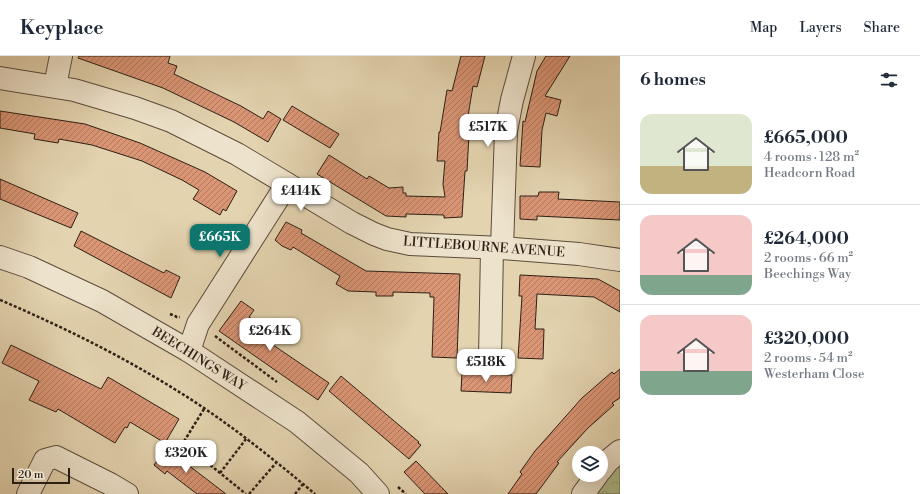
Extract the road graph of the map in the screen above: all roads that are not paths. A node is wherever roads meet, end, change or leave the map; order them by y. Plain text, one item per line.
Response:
1 (61, 56) edge
2 (524, 56) edge
3 (0, 78) edge
4 (56, 86) junction
5 (287, 184) junction
6 (497, 248) junction
7 (0, 257) edge
8 (620, 260) edge
9 (189, 350) junction
10 (490, 358) dead end
11 (620, 451) edge
12 (608, 461) edge
13 (592, 482) edge
14 (28, 494) edge
15 (127, 494) edge
16 (378, 494) edge
17 (583, 494) edge

1 - 4 street
2 - 6 street
3 - 4 street, LITTLEBOURNE AVENUE
4 - 5 street, LITTLEBOURNE AVENUE
5 - 6 street, LITTLEBOURNE AVENUE
5 - 9 street
6 - 8 street, LITTLEBOURNE AVENUE
6 - 10 street
7 - 9 street, BEECHINGS WAY
9 - 16 street, BEECHINGS WAY
11 - 12 street
13 - 17 street
14 - 15 street

